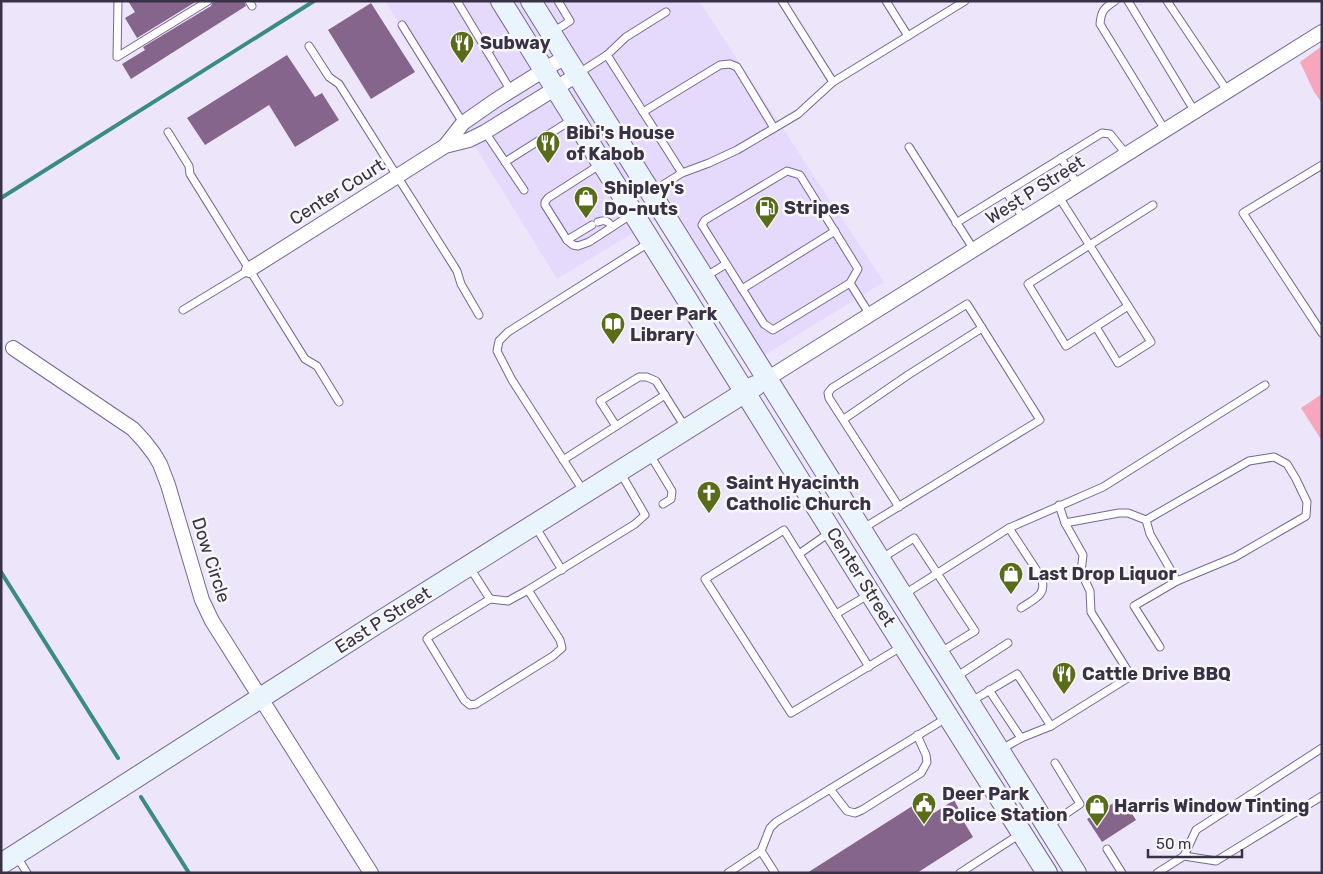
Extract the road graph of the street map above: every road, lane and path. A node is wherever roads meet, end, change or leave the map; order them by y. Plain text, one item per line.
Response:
1 (118, 1) edge
2 (208, 1) edge
3 (457, 1) edge
4 (500, 1) edge
5 (531, 1) edge
6 (558, 1) edge
7 (782, 1) edge
8 (886, 1) edge
9 (965, 1) edge
10 (1115, 1) edge
11 (1128, 1) edge
12 (1167, 1) edge
13 (666, 12) dead end
14 (402, 25) dead end
15 (520, 32) junction
16 (551, 33) junction
17 (1322, 33) edge
18 (908, 36) junction
19 (309, 46) dead end
20 (487, 51) junction
21 (607, 55) junction
22 (565, 57) junction
23 (544, 71) junction
24 (577, 75) junction
25 (833, 82) junction
26 (555, 89) junction
27 (511, 91) junction
28 (1228, 92) junction
29 (496, 100) junction
30 (644, 112) junction
31 (1195, 112) junction
32 (508, 118) junction
33 (574, 118) junction
34 (463, 123) junction
35 (774, 128) junction
36 (1166, 131) junction
37 (168, 132) dead end
38 (485, 132) junction
39 (446, 146) junction
40 (909, 148) dead end
41 (1127, 155) junction
42 (1061, 158) junction
43 (505, 162) junction
44 (602, 164) junction
45 (1322, 165) edge
46 (682, 173) junction
47 (398, 176) junction
48 (1078, 185) junction
49 (524, 190) dead end
50 (650, 192) junction
51 (1006, 192) junction
52 (1059, 197) junction
53 (1153, 205) dead end
54 (633, 214) junction
55 (1024, 219) junction
56 (956, 223) junction
57 (612, 227) junction
58 (835, 231) junction
59 (567, 240) junction
60 (650, 242) junction
61 (1090, 245) junction
62 (974, 250) junction
63 (726, 264) junction
64 (249, 270) junction
65 (704, 278) junction
66 (850, 283) junction
67 (742, 289) junction
68 (1128, 306) junction
69 (183, 310) dead end
70 (479, 314) dead end
71 (870, 315) junction
72 (1096, 327) junction
73 (982, 328) junction
74 (1322, 333) edge
75 (13, 348) dead end
76 (767, 379) junction
77 (1265, 385) dead end
78 (745, 393) junction
79 (665, 395) junction
80 (340, 402) dead end
81 (844, 419) junction
82 (616, 426) junction
83 (686, 430) junction
84 (649, 453) junction
85 (563, 460) junction
86 (620, 471) junction
87 (584, 493) junction
88 (662, 504) dead end
89 (899, 506) junction
90 (1059, 506) junction
91 (1146, 520) junction
92 (1065, 523) junction
93 (534, 525) junction
94 (858, 525) junction
95 (1009, 528) junction
96 (832, 532) junction
97 (799, 554) junction
98 (880, 559) junction
99 (469, 566) junction
100 (562, 570) junction
101 (937, 573) junction
102 (1177, 581) junction
103 (528, 590) junction
104 (902, 595) junction
105 (490, 600) junction
106 (875, 601) junction
107 (1021, 608) dead end
108 (836, 614) junction
109 (1008, 643) dead end
110 (903, 646) junction
111 (1160, 647) dead end
112 (939, 653) junction
113 (869, 667) junction
114 (954, 678) junction
115 (989, 690) junction
116 (261, 698) junction
117 (970, 703) junction
118 (948, 716) junction
119 (1051, 726) junction
120 (917, 736) junction
121 (1021, 738) junction
122 (998, 748) junction
123 (1322, 748) edge
124 (975, 759) junction
125 (1055, 763) dead end
126 (830, 789) junction
127 (1322, 796) edge
128 (1045, 823) junction
129 (1022, 833) junction
130 (1107, 849) dead end
131 (761, 851) junction
132 (1184, 856) junction
133 (9, 860) edge
134 (27, 873) edge
135 (371, 873) edge
136 (728, 873) edge
137 (775, 873) edge
138 (960, 873) edge
139 (1047, 873) edge
140 (1076, 873) edge
141 (1122, 873) edge
142 (1157, 873) edge

1 - 2 lane
3 - 20 lane
4 - 15 main road, Center Street
5 - 16 main road, Center Street
6 - 16 lane
7 - 25 lane
8 - 18 lane
9 - 18 lane
10 - 36 lane
11 - 31 lane
12 - 28 lane
13 - 21 lane
14 - 34 lane
15 - 20 lane
15 - 23 main road, Center Street
16 - 22 main road, Center Street
17 - 28 street, West P Street
18 - 25 lane
19 - 47 lane
20 - 27 lane
21 - 24 lane
21 - 30 lane
22 - 23 street, Center Court
22 - 24 main road, Center Street
23 - 26 main road, Center Street
23 - 27 street, Center Court
24 - 26 street, Center Court
24 - 50 main road, Center Street
25 - 35 lane
26 - 32 street, Center Court
26 - 33 main road, Center Street
27 - 29 street, Center Court
28 - 31 street, West P Street
29 - 32 street
29 - 34 street, Center Court
30 - 35 lane
30 - 46 lane
31 - 36 street, West P Street
32 - 38 street, Center Court
33 - 43 lane
33 - 44 main road, Center Street
34 - 39 street, Center Court
35 - 46 lane
36 - 41 street, West P Street
37 - 64 lane
38 - 39 street, Center Court
38 - 43 lane
39 - 47 street, Center Court
40 - 56 lane
41 - 42 lane
41 - 48 street, West P Street
42 - 48 lane
42 - 51 lane
43 - 49 lane
44 - 54 main road, Center Street
44 - 59 lane
45 - 74 lane
46 - 50 lane
47 - 64 street, Center Court
47 - 70 lane
48 - 52 street, West P Street
50 - 65 main road, Center Street
51 - 55 lane
51 - 56 lane
52 - 55 street, West P Street
52 - 61 lane
53 - 61 lane
54 - 57 lane
54 - 60 main road, Center Street
55 - 62 street, West P Street
56 - 62 lane
57 - 59 lane
57 - 59 lane
58 - 63 lane
58 - 66 lane
58 - 67 lane
60 - 78 main road, Center Street
60 - 85 lane
61 - 68 lane
61 - 72 lane
62 - 71 street, West P Street
63 - 65 lane
63 - 67 lane
64 - 69 lane
64 - 80 lane
65 - 76 main road, Center Street
66 - 67 lane
66 - 71 lane
68 - 72 lane
68 - 72 lane
71 - 76 street, West P Street
73 - 81 lane
73 - 81 lane
73 - 89 lane
75 - 116 street, Dow Circle
76 - 78 main road, East P Street
76 - 94 main road, Center Street
77 - 90 lane
78 - 83 main road, East P Street
78 - 96 main road, Center Street
79 - 82 lane
79 - 82 lane
79 - 83 lane
81 - 89 lane
82 - 85 lane
83 - 84 main road, East P Street
84 - 86 main road, East P Street
84 - 88 lane
85 - 87 lane
86 - 87 main road, East P Street
86 - 100 lane
87 - 93 main road, East P Street
89 - 94 lane
90 - 92 lane
90 - 95 lane
91 - 92 lane
91 - 102 lane
91 - 102 lane
92 - 119 lane
93 - 99 main road, East P Street
93 - 100 lane
94 - 96 main road
94 - 98 main road, Center Street
95 - 101 lane
95 - 107 lane
96 - 97 lane
96 - 106 main road, Center Street
97 - 108 lane
97 - 113 lane
98 - 101 lane
98 - 104 main road, Center Street
99 - 105 lane
99 - 116 main road, East P Street
100 - 103 lane
101 - 104 lane
101 - 112 lane
102 - 111 lane
103 - 105 lane
103 - 105 lane
104 - 106 main road
104 - 112 main road, Center Street
106 - 108 lane
106 - 110 main road, Center Street
108 - 113 lane
109 - 114 lane
110 - 113 lane
110 - 118 main road, Center Street
112 - 114 main road, Center Street
114 - 117 main road, Center Street
115 - 117 lane
115 - 119 lane
115 - 121 lane
116 - 133 main road, East P Street
116 - 135 street, Dow Circle
117 - 118 main road
117 - 122 main road, Center Street
118 - 120 lane
118 - 124 main road, Center Street
119 - 121 lane
120 - 126 lane
120 - 126 lane
121 - 122 lane
122 - 124 main road
122 - 128 main road, Center Street
123 - 132 lane
124 - 129 main road, Center Street
125 - 128 lane
126 - 131 lane
127 - 132 lane
128 - 129 main road
128 - 140 main road, Center Street
129 - 138 lane
129 - 139 main road, Center Street
130 - 141 lane
131 - 136 lane
131 - 137 lane
132 - 142 lane
133 - 134 lane

